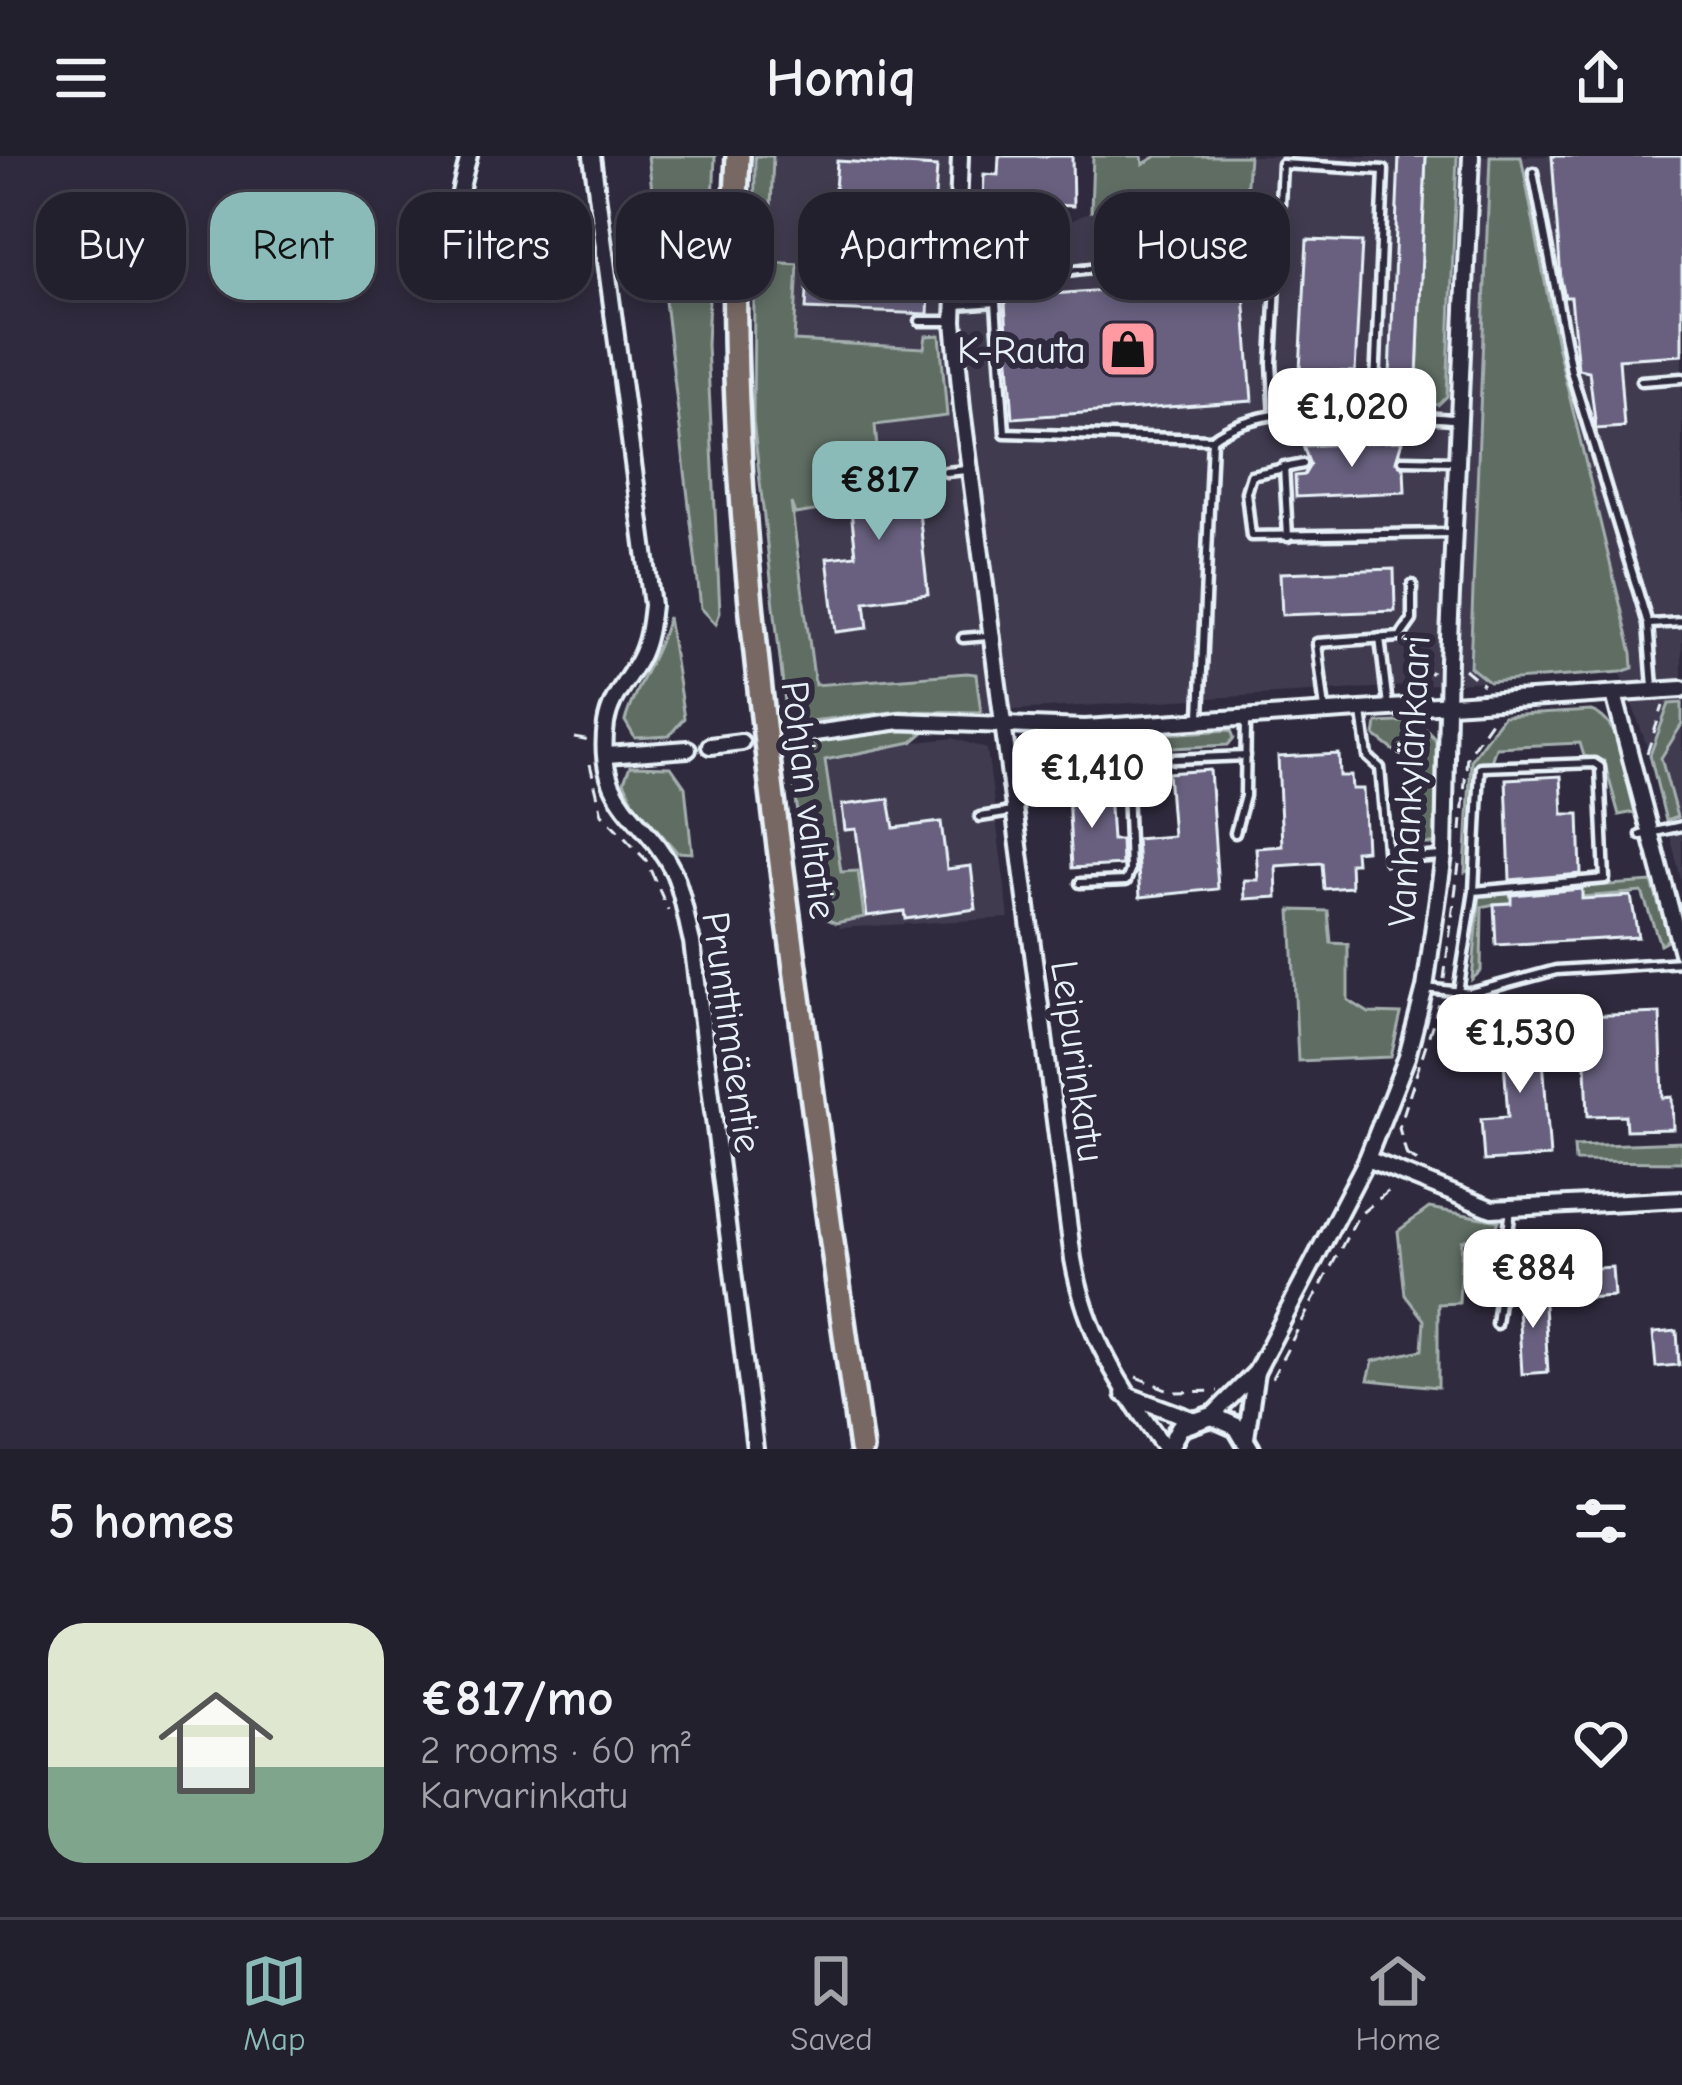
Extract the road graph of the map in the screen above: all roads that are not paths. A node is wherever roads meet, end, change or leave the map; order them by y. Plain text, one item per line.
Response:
1 (470, 156) edge
2 (592, 156) edge
3 (738, 156) edge
4 (960, 156) edge
5 (1471, 156) edge
6 (1533, 172) dead end
7 (460, 192) edge
8 (958, 192) edge
9 (1281, 192) edge
10 (1094, 267) edge
11 (954, 300) edge
12 (1277, 300) edge
13 (996, 302) junction
14 (954, 305) junction
15 (920, 321) dead end
16 (954, 322) junction
17 (1682, 378) edge
18 (1641, 380) dead end
19 (1374, 411) junction
20 (1275, 417) junction
21 (1458, 419) junction
22 (1212, 439) junction
23 (1403, 460) dead end
24 (1457, 461) junction
25 (1304, 464) dead end
26 (1284, 466) junction
27 (970, 469) junction
28 (946, 472) dead end
29 (1454, 533) junction
30 (1288, 537) junction
31 (1412, 585) dead end
32 (1682, 622) edge
33 (1648, 624) junction
34 (991, 635) junction
35 (963, 638) dead end
36 (1380, 638) junction
37 (1682, 689) edge
38 (1658, 691) junction
39 (1614, 694) junction
40 (1388, 702) junction
41 (1450, 704) junction
42 (1362, 712) junction
43 (1325, 714) junction
44 (1246, 718) junction
45 (1200, 721) junction
46 (1001, 727) junction
47 (1085, 728) junction
48 (786, 737) dead end
49 (741, 742) dead end
50 (601, 746) junction
51 (710, 746) dead end
52 (688, 749) dead end
53 (1246, 756) junction
54 (1174, 759) dead end
55 (1070, 773) dead end
56 (1117, 774) junction
57 (1012, 812) junction
58 (980, 817) dead end
59 (1682, 826) edge
60 (1235, 833) dead end
61 (1646, 834) junction
62 (1444, 855) junction
63 (1080, 884) dead end
64 (1474, 890) junction
65 (1682, 953) edge
66 (1682, 962) edge
67 (1425, 988) junction
68 (1458, 992) junction
69 (1367, 1159) junction
70 (1682, 1199) edge
71 (1511, 1209) junction
72 (1496, 1324) dead end
73 (1256, 1372) junction
74 (1124, 1394) junction
75 (1212, 1415) junction
76 (1192, 1419) junction
77 (1248, 1443) edge
78 (755, 1449) edge
79 (861, 1449) edge
80 (1167, 1449) edge

1 - 7 street
2 - 50 street
3 - 79 main road, Pohjan valtatie
4 - 8 street, Leipurinkatu
5 - 21 street, Vanhankylänkaari
6 - 33 lane
9 - 19 lane
10 - 13 lane
11 - 14 street, Leipurinkatu
12 - 20 lane
13 - 14 lane
13 - 22 lane
14 - 16 street, Leipurinkatu
15 - 16 lane
16 - 27 street, Leipurinkatu
17 - 18 lane
19 - 20 lane
19 - 21 lane
20 - 22 lane
21 - 24 street, Vanhankylänkaari
22 - 45 lane
23 - 24 lane
24 - 29 street, Vanhankylänkaari
25 - 26 lane
26 - 30 lane
26 - 30 lane
27 - 28 lane
27 - 34 street, Leipurinkatu
29 - 30 lane
29 - 41 street, Vanhankylänkaari
31 - 36 lane
32 - 33 lane
33 - 38 lane
34 - 35 lane
34 - 46 street, Leipurinkatu
36 - 40 lane
36 - 43 lane
37 - 38 street
38 - 39 street
39 - 41 street
39 - 61 street
40 - 41 street
40 - 42 street
41 - 62 street, Vanhankylänkaari
42 - 43 street
42 - 62 lane
43 - 44 street
44 - 45 street
44 - 53 lane
45 - 47 street
46 - 47 street
46 - 48 street
46 - 57 street, Leipurinkatu
47 - 56 lane
49 - 51 street
50 - 52 street
50 - 78 street, Prunttimäentie
53 - 54 lane
53 - 60 lane
55 - 56 lane
56 - 63 lane
57 - 58 lane
57 - 74 street, Leipurinkatu
59 - 61 lane
61 - 65 street
62 - 67 street, Vanhankylänkaari
64 - 64 lane
64 - 68 lane
66 - 68 lane
67 - 68 lane
67 - 69 street, Vanhankylänkaari
69 - 71 street
69 - 73 street, Vanhankylänkaari
70 - 71 street
71 - 72 lane
73 - 75 street, Vanhankylänkaari
73 - 77 street, Vanhankylänkaari
74 - 76 street
74 - 80 street, Leipurinkatu
75 - 76 street
75 - 77 street
76 - 80 street

